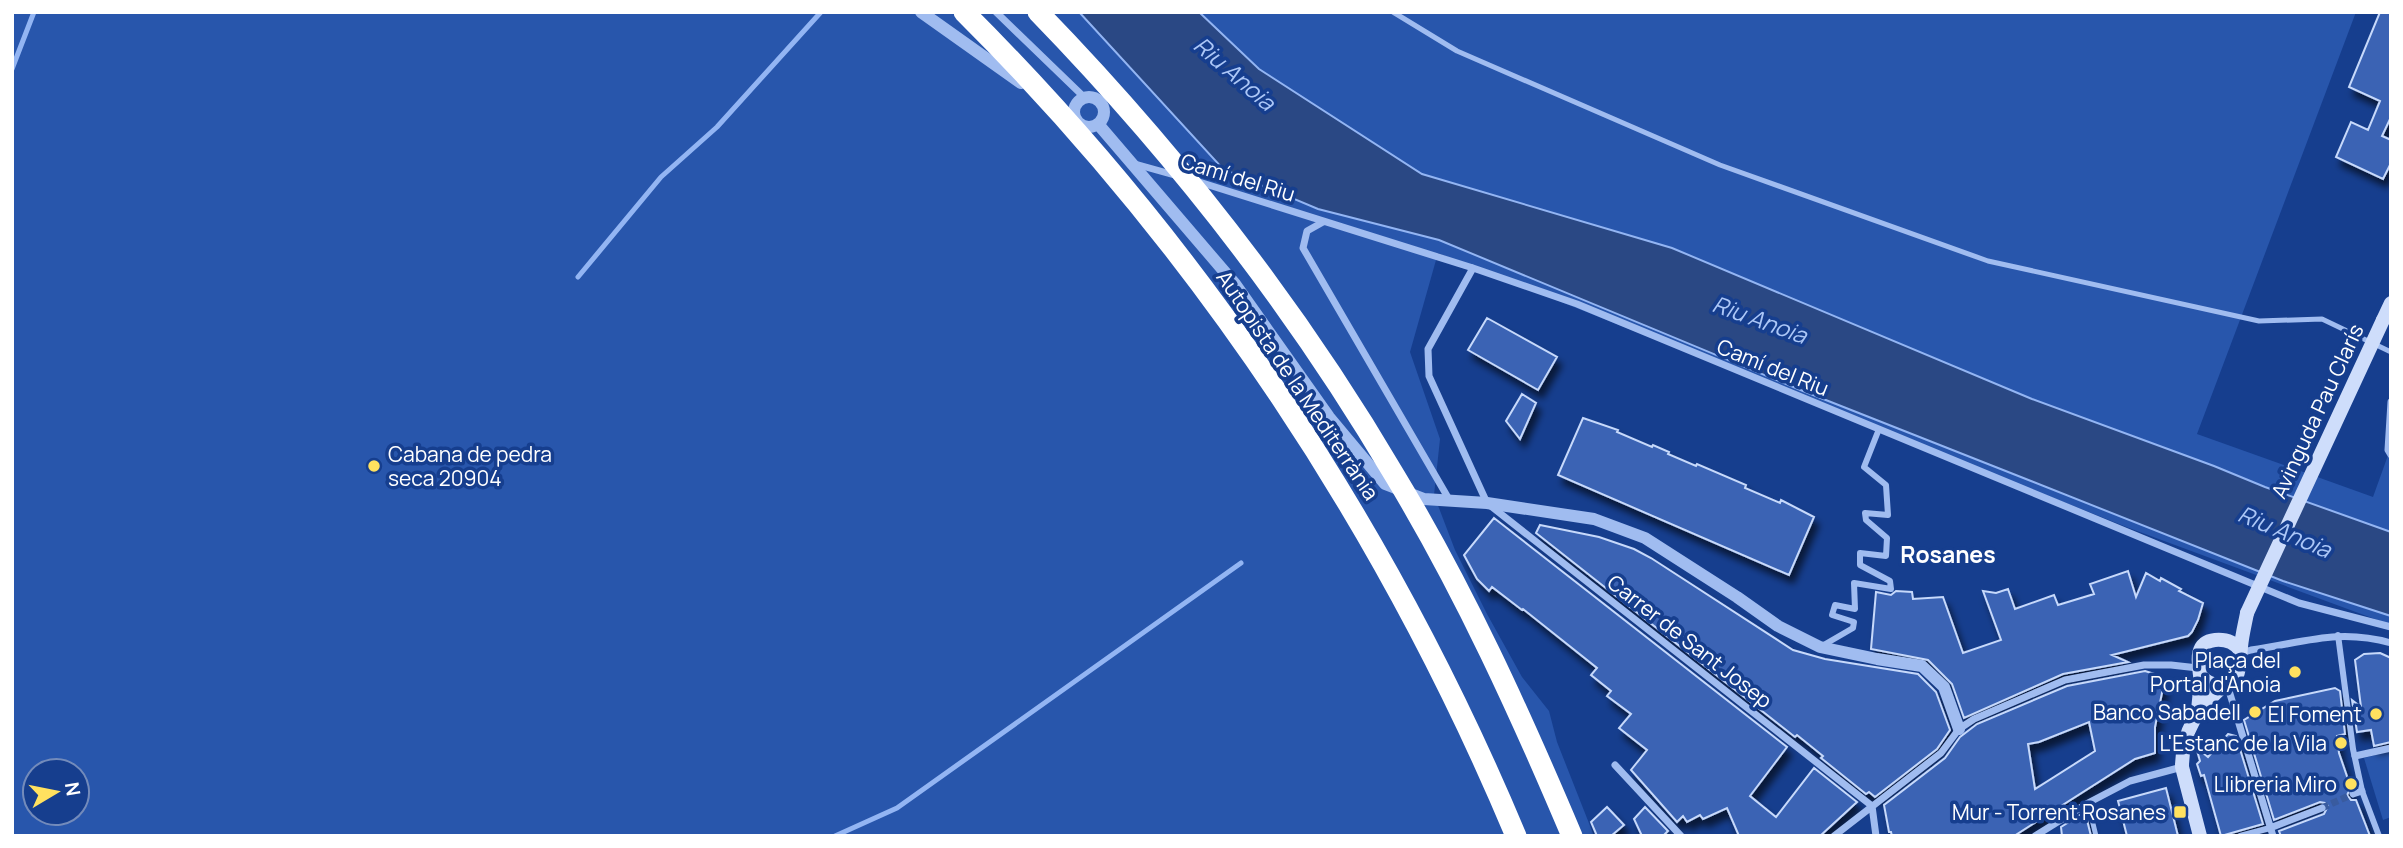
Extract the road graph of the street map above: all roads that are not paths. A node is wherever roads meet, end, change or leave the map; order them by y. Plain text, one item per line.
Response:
1 (921, 12) edge
2 (964, 12) edge
3 (996, 12) edge
4 (1038, 12) edge
5 (1393, 12) edge
6 (1085, 98) junction
7 (1074, 116) junction
8 (1098, 124) junction
9 (1133, 163) junction
10 (1323, 222) junction
11 (1473, 268) junction
12 (2391, 303) edge
13 (2391, 352) edge
14 (2391, 402) edge
15 (1879, 429) junction
16 (2391, 455) edge
17 (1451, 501) junction
18 (1488, 503) junction
19 (2247, 613) junction
20 (2391, 627) edge
21 (2338, 635) junction
22 (2223, 640) junction
23 (2391, 643) edge
24 (1820, 647) junction
25 (2241, 652) junction
26 (2199, 671) junction
27 (2225, 684) junction
28 (2198, 710) junction
29 (1959, 729) junction
30 (2391, 748) edge
31 (2355, 756) junction
32 (1615, 765) dead end
33 (2182, 767) junction
34 (2088, 803) junction
35 (1872, 806) junction
36 (2322, 808) tunnel mouth
37 (2272, 832) edge
38 (1516, 836) edge
39 (1572, 836) edge
40 (1681, 836) edge
41 (1834, 836) edge
42 (1876, 836) edge
43 (2035, 836) edge
44 (2096, 836) edge
45 (2200, 836) edge
46 (2240, 836) edge
47 (2379, 836) edge

1 - 7 street
2 - 38 highway, Autopista de la Mediterrània, bridge
3 - 6 street
4 - 39 highway, Autopista de la Mediterrània, bridge
5 - 13 lane
6 - 7 street
6 - 8 street
7 - 8 street
8 - 9 street
9 - 10 street, Camí del Riu
9 - 17 street
10 - 11 street, Camí del Riu
10 - 17 street
11 - 15 street, Camí del Riu
11 - 18 street
12 - 19 main road, Avinguda Pau Clarís, bridge
14 - 16 street
15 - 20 street, Camí del Riu
15 - 24 street
17 - 18 street
18 - 24 street
18 - 35 street, Carrer de Sant Josep
19 - 22 main road
19 - 25 main road
21 - 23 street
21 - 25 street
21 - 31 street
22 - 25 main road
22 - 26 main road
24 - 29 street
25 - 27 main road
26 - 27 main road
26 - 28 main road
26 - 29 street
27 - 28 main road
27 - 37 street
28 - 33 main road
29 - 35 street
30 - 31 street
31 - 47 street
32 - 40 street
33 - 34 street
33 - 45 main road
34 - 43 street
34 - 44 lane
35 - 41 street
35 - 42 street
36 - 37 street
37 - 46 street

